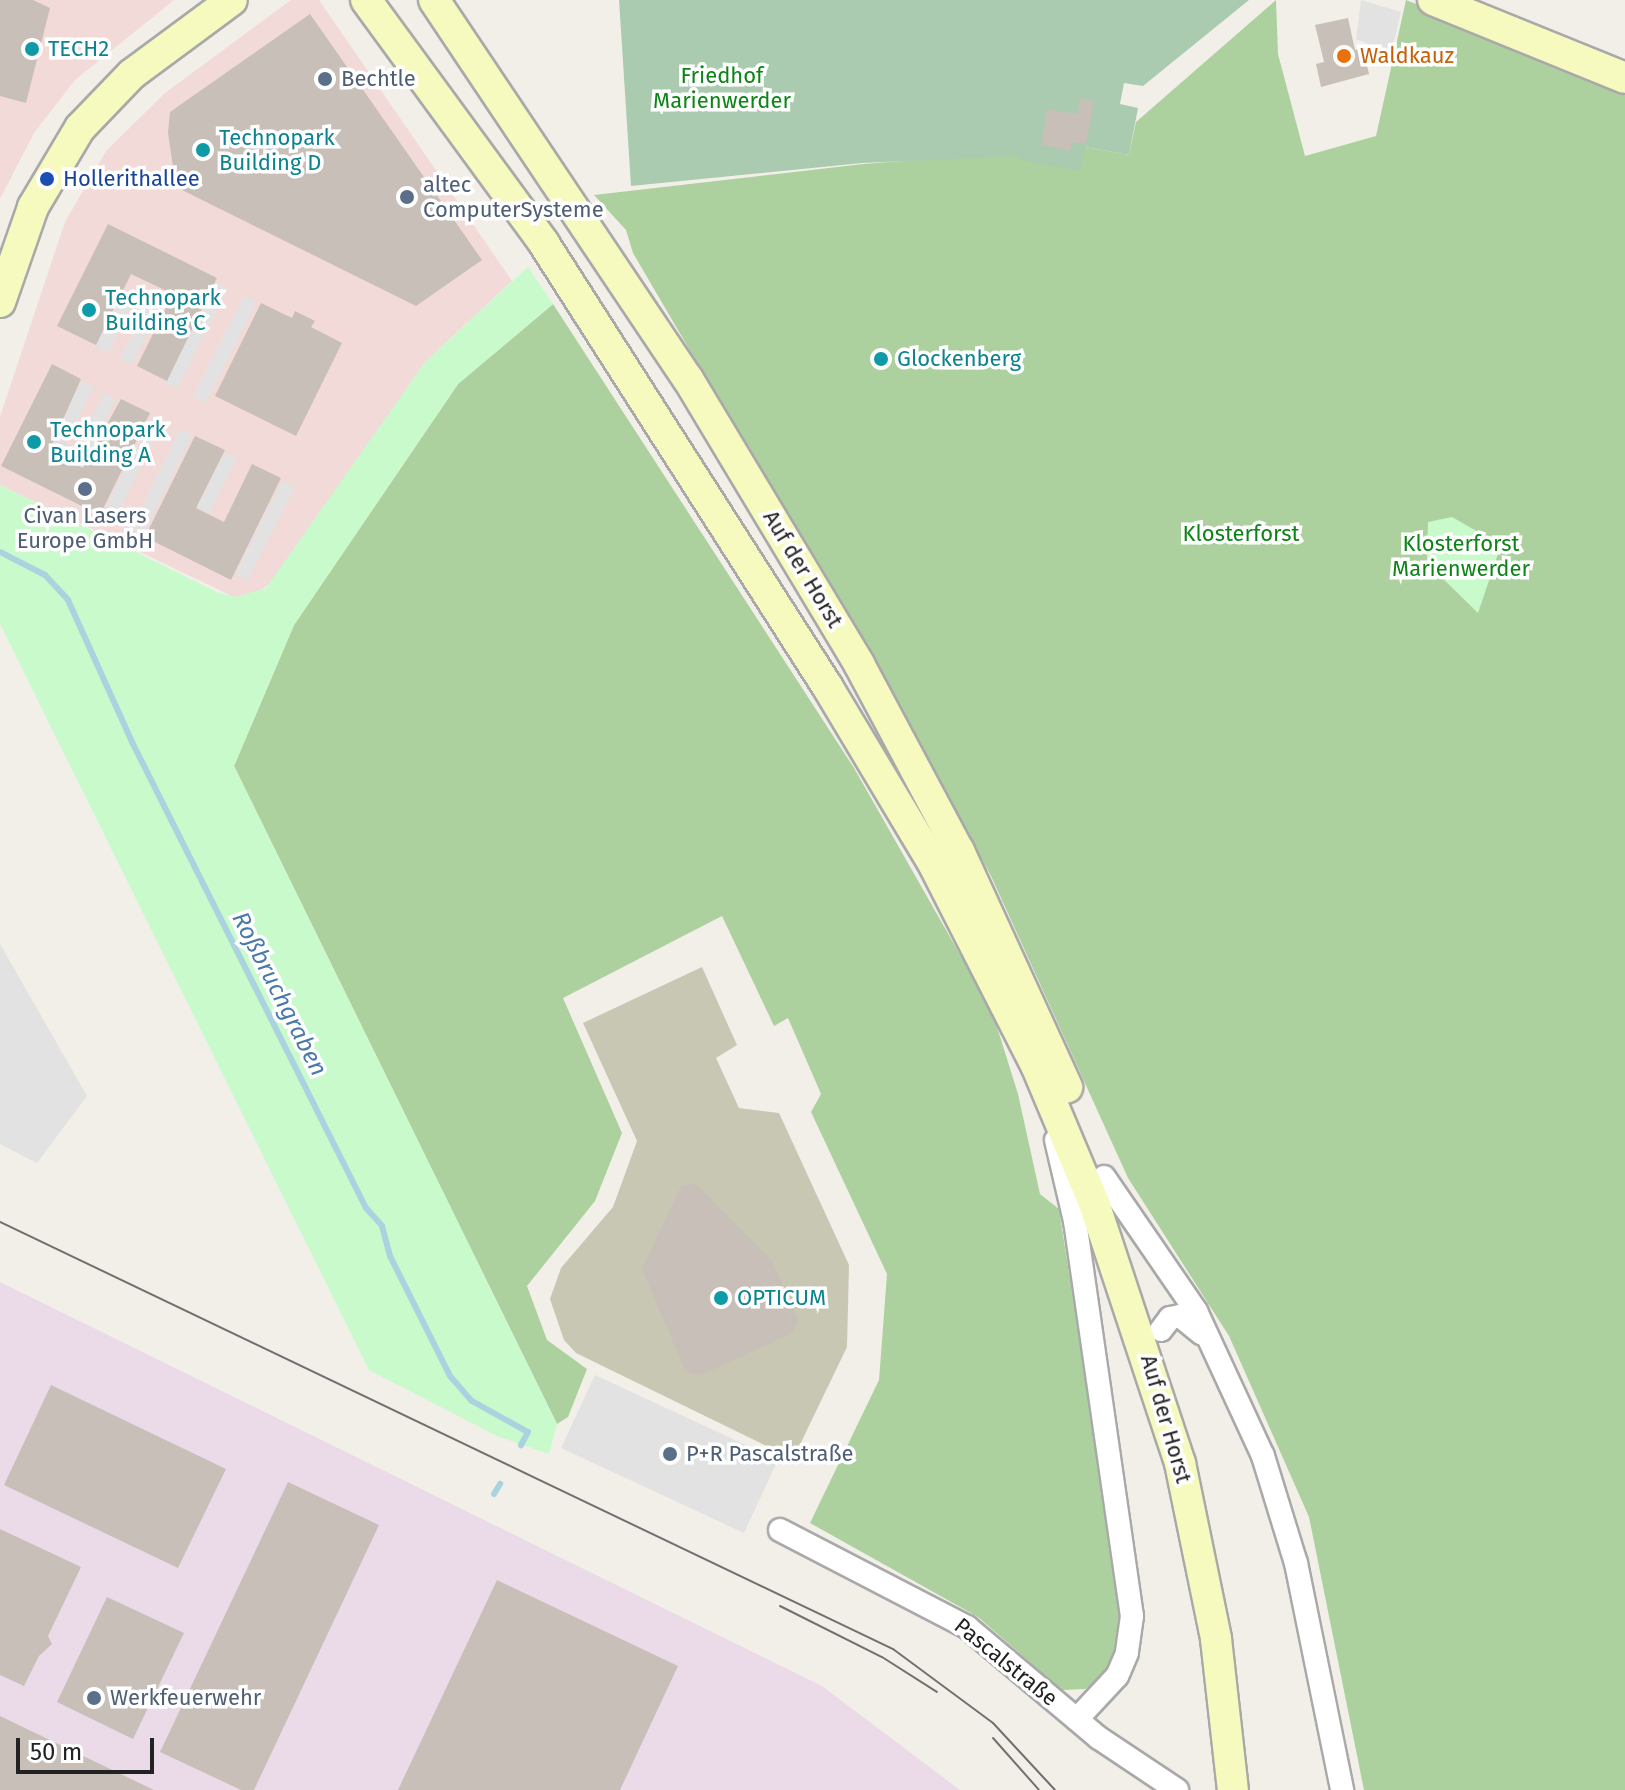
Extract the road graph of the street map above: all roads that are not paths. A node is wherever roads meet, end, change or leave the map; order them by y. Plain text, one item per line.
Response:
1 (232, 0) edge
2 (366, 0) edge
3 (434, 0) edge
4 (1433, 0) edge
5 (1625, 78) edge
6 (0, 302) edge
7 (1036, 1065) junction
8 (1104, 1177) junction
9 (1161, 1330) junction
10 (1213, 1347) junction
11 (780, 1530) dead end
12 (1077, 1719) junction
13 (1177, 1790) edge
14 (1233, 1790) edge
15 (1252, 1790) edge
16 (1342, 1790) edge

1 - 6 street
2 - 7 street, Auf der Horst
3 - 8 street, Auf der Horst
4 - 5 street
7 - 12 street, Auf der Horst
7 - 14 street, Auf der Horst
8 - 9 street, Auf der Horst
8 - 10 street, Auf der Horst
9 - 10 street, Auf der Horst
9 - 15 street, Auf der Horst
10 - 16 street, Auf der Horst
11 - 12 street, Pascalstraße
12 - 13 street, Pascalstraße

